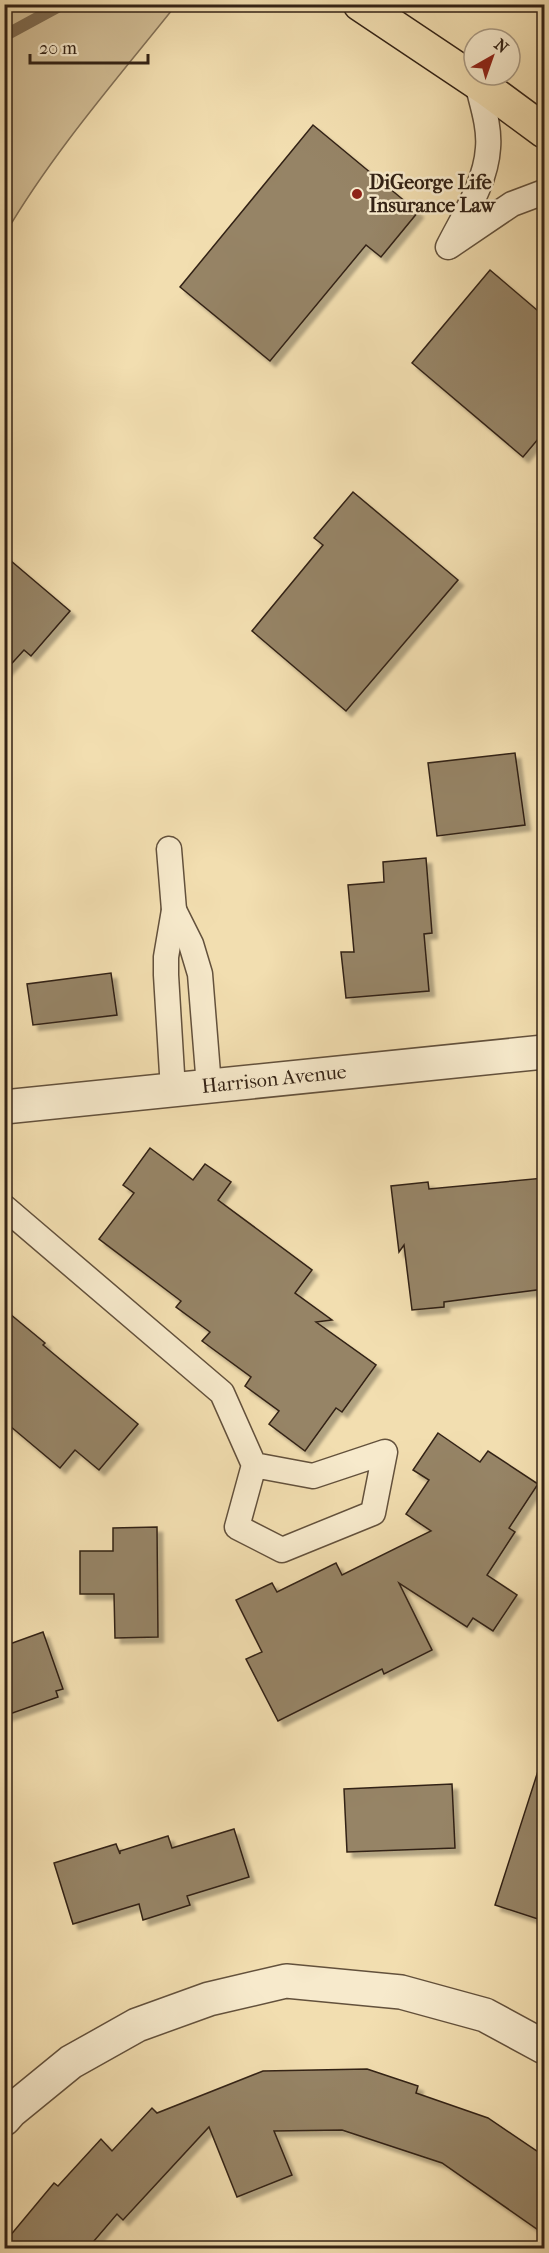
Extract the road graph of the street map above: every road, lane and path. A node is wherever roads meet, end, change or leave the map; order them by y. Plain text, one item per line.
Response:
1 (360, 4) edge
2 (462, 73) edge
3 (478, 87) edge
4 (483, 87) edge
5 (544, 131) edge
6 (544, 192) edge
7 (170, 849) dead end
8 (174, 910) junction
9 (544, 1052) edge
10 (209, 1086) junction
11 (173, 1090) junction
12 (4, 1107) edge
13 (4, 1207) edge
14 (254, 1465) junction
15 (544, 2047) edge
16 (4, 2119) edge

1 - 2 main road
3 - 6 lane
4 - 5 main road
7 - 8 lane
8 - 10 lane
8 - 11 lane
9 - 10 street, Harrison Avenue
10 - 11 street, Harrison Avenue
11 - 12 street, Harrison Avenue
13 - 14 lane
14 - 14 lane
15 - 16 street

